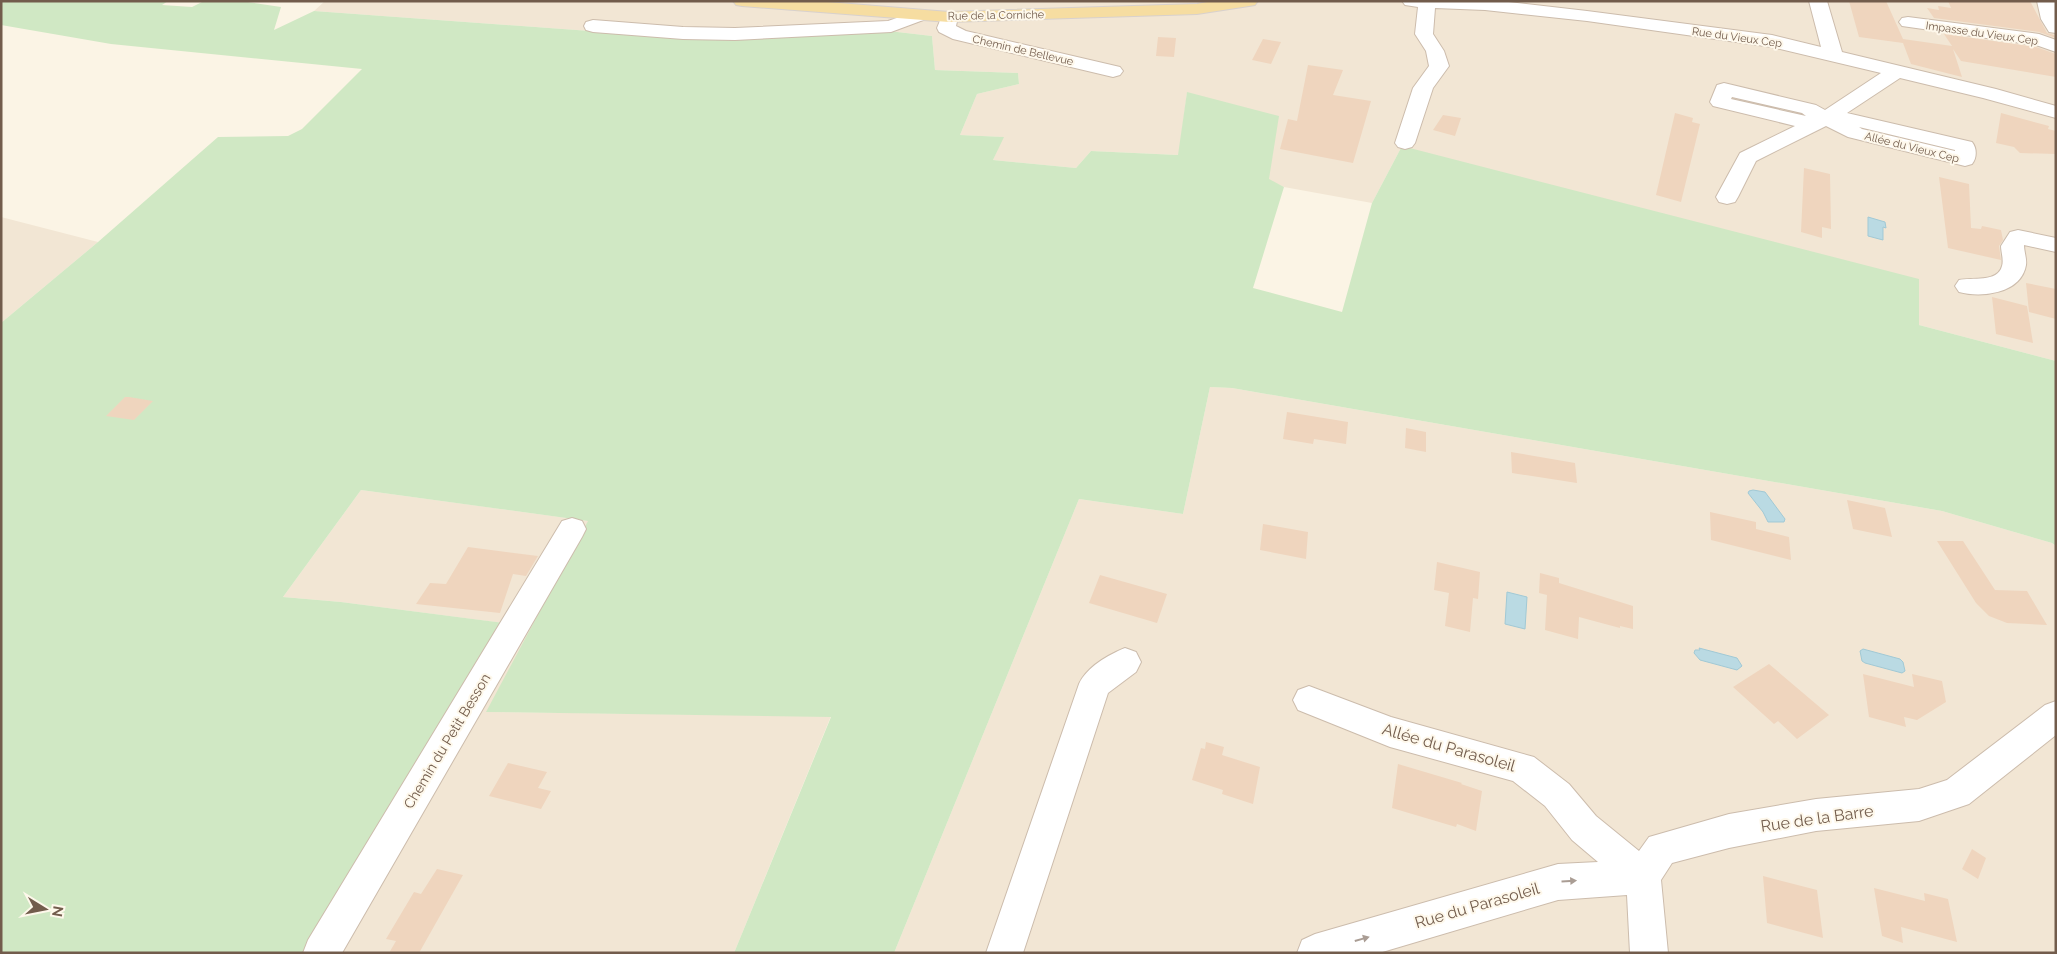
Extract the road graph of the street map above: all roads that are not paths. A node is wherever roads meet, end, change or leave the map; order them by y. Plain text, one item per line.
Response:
1 (742, 1) edge
2 (1249, 1) edge
3 (1411, 1) edge
4 (1818, 1) edge
5 (2046, 1) edge
6 (1427, 2) edge
7 (920, 15) junction
8 (950, 16) junction
9 (1908, 22) dead end
10 (593, 26) dead end
11 (2056, 28) edge
12 (2056, 46) edge
13 (1833, 55) junction
14 (1113, 71) dead end
15 (1897, 71) junction
16 (2056, 112) edge
17 (1826, 118) junction
18 (1405, 143) dead end
19 (1727, 198) dead end
20 (2056, 245) edge
21 (1967, 286) dead end
22 (572, 529) dead end
23 (1125, 662) dead end
24 (1309, 700) dead end
25 (2056, 715) edge
26 (1643, 876) junction
27 (321, 953) edge
28 (1004, 953) edge
29 (1315, 953) edge
30 (1648, 953) edge

1 - 7 main road, Rue de la Corniche
2 - 8 main road, Rue de la Corniche
3 - 6 street, Rue du Vieux Cep
4 - 13 street
5 - 11 street
6 - 13 street, Rue du Vieux Cep
6 - 18 street
7 - 8 main road, Rue de la Corniche
7 - 10 street
8 - 14 street, Chemin de Bellevue
9 - 12 street, Impasse du Vieux Cep
13 - 15 street, Rue du Vieux Cep
15 - 16 street, Rue du Vieux Cep
15 - 17 street
17 - 17 street, Allée du Vieux Cep
17 - 19 street
20 - 21 street
22 - 27 street, Chemin du Petit Besson
23 - 28 street
24 - 26 street, Allée du Parasoleil
25 - 26 street, Rue de la Barre
29 -> 26 street, Rue du Parasoleil
26 - 30 street

